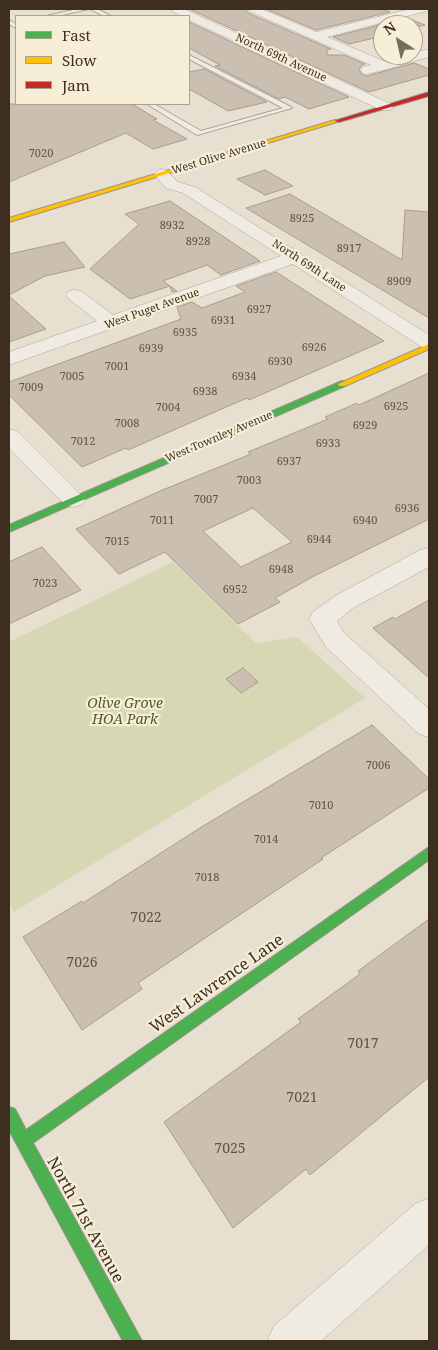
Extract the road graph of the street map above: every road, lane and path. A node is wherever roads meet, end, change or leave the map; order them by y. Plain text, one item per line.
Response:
1 (86, 9) edge
2 (93, 9) edge
3 (175, 9) edge
4 (253, 9) edge
5 (373, 9) edge
6 (423, 9) edge
7 (54, 15) edge
8 (106, 15) edge
9 (188, 15) edge
10 (390, 15) edge
11 (397, 15) edge
12 (190, 16) edge
13 (373, 21) edge
14 (315, 36) junction
15 (429, 53) edge
16 (190, 58) edge
17 (384, 66) junction
18 (363, 71) dead end
19 (429, 94) edge
20 (152, 105) edge
21 (386, 107) junction
22 (162, 174) junction
23 (9, 220) edge
24 (295, 257) junction
25 (75, 294) dead end
26 (111, 323) junction
27 (429, 344) edge
28 (9, 360) edge
29 (9, 436) edge
30 (73, 500) junction
31 (9, 529) edge
32 (429, 556) edge
33 (429, 726) edge
34 (429, 853) edge
35 (9, 1115) edge
36 (23, 1141) junction
37 (429, 1218) edge
38 (134, 1341) edge
39 (289, 1341) edge

1 - 7 lane
2 - 8 lane
3 - 9 street, North 69th Avenue
4 - 14 street
5 - 10 street
6 - 11 street
12 - 21 street, North 69th Avenue
13 - 14 street
14 - 17 street
15 - 17 street
16 - 20 lane
17 - 18 street
19 - 21 street, West Olive Avenue
21 - 22 street, West Olive Avenue
22 - 23 street, West Olive Avenue
22 - 24 street, North 69th Lane
24 - 26 street, West Puget Avenue
24 - 27 street, North 69th Lane
25 - 26 street
26 - 28 street, West Puget Avenue
27 - 30 street, West Townley Avenue
29 - 30 street
30 - 31 street, West Townley Avenue
32 - 33 street
34 - 36 street, West Lawrence Lane
35 - 36 street, North 71st Avenue
36 - 38 street, North 71st Avenue
37 - 39 street

